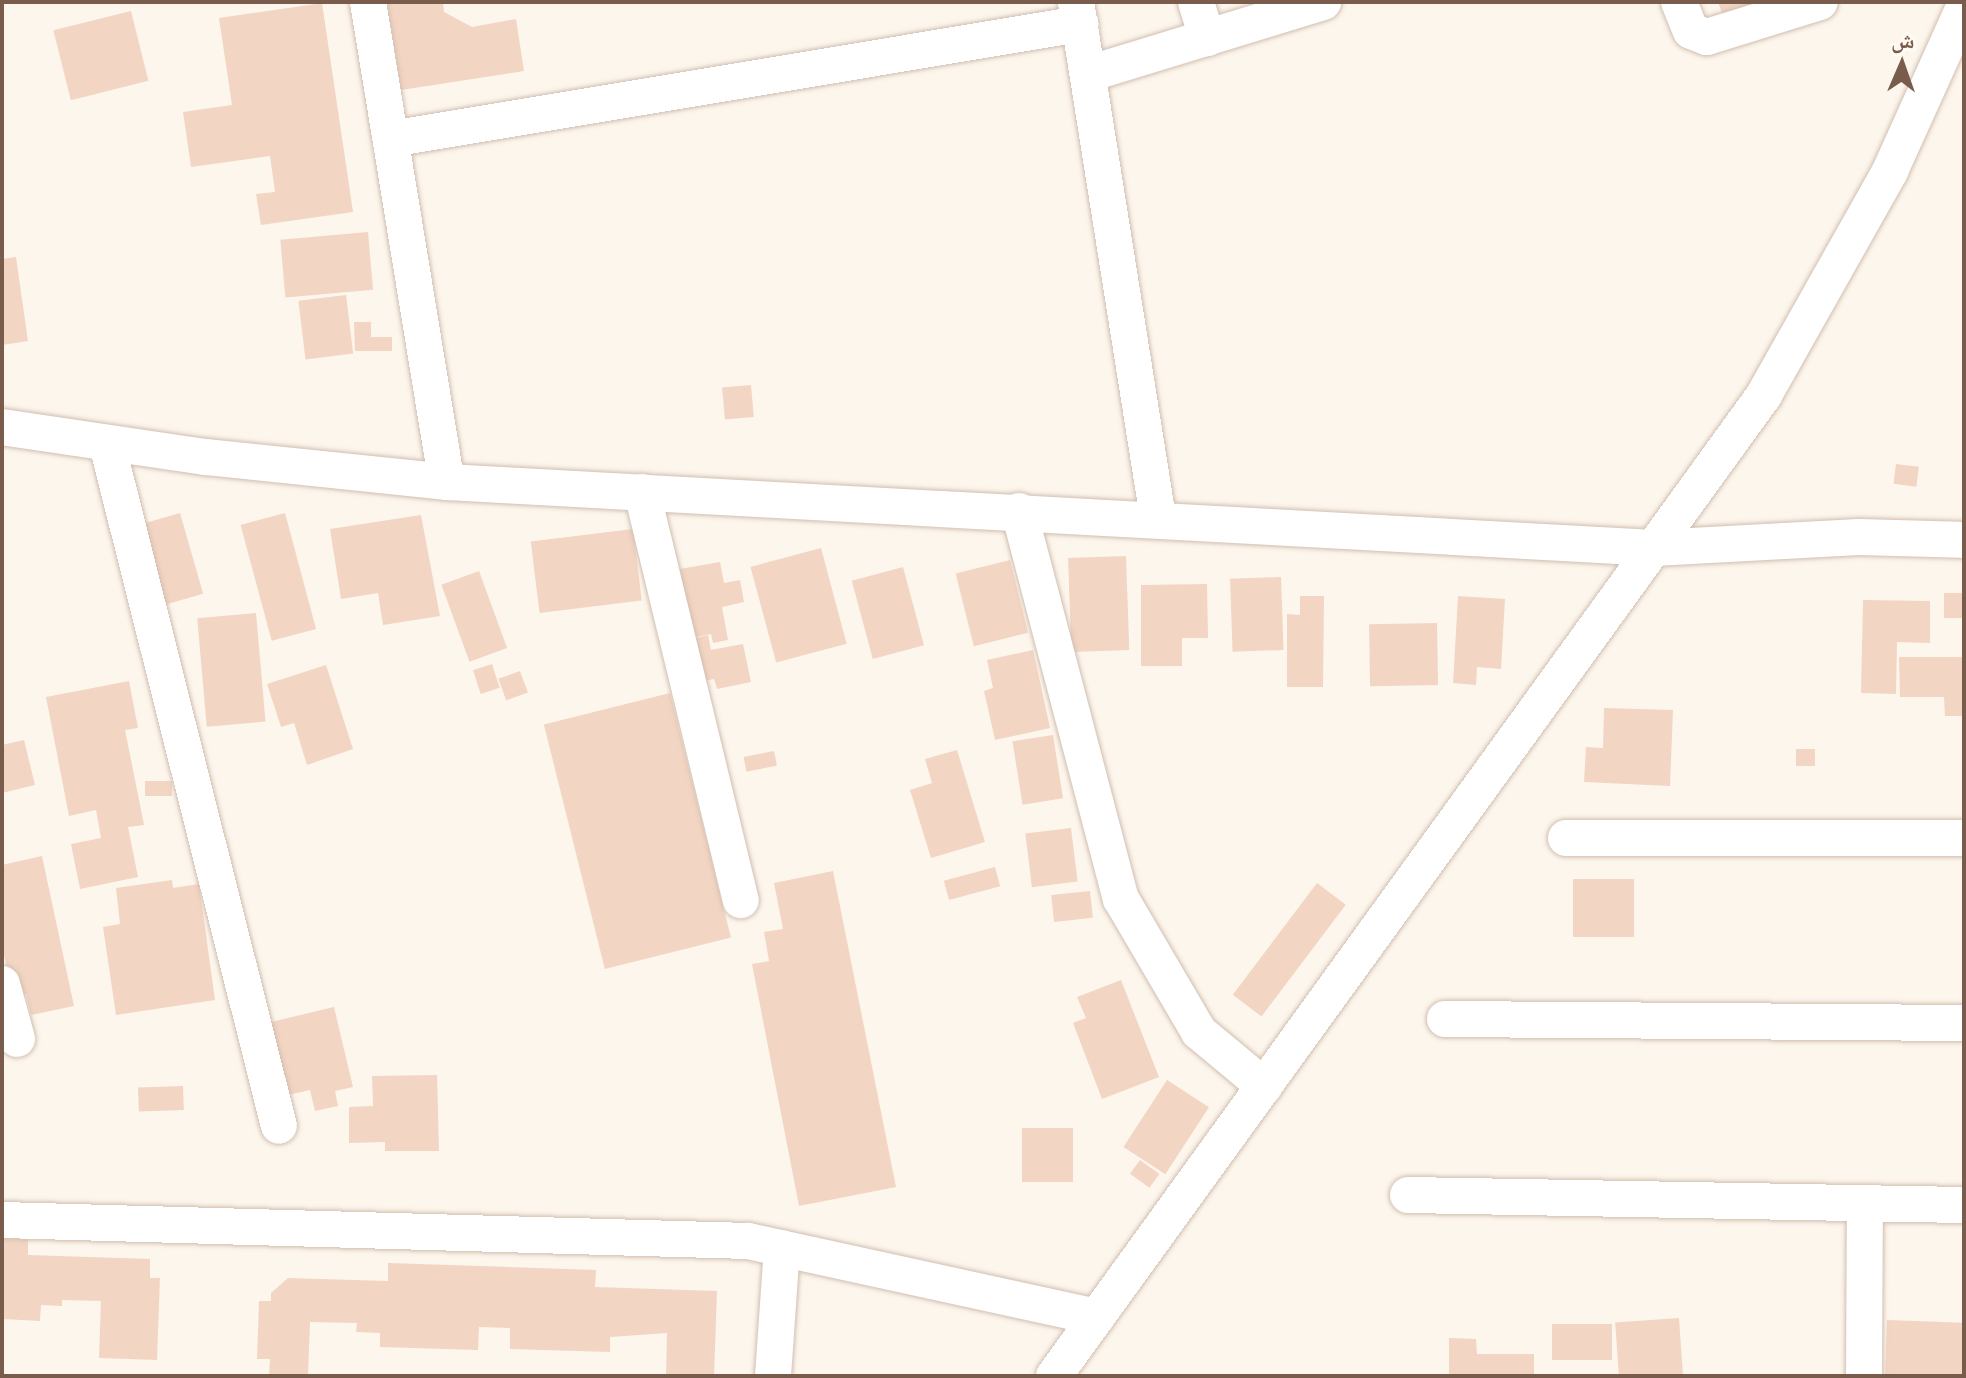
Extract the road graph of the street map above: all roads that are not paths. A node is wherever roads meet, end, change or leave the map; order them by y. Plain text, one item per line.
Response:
1 (368, 2) edge
2 (1196, 2) edge
3 (1323, 2) edge
4 (1679, 2) edge
5 (1820, 2) edge
6 (1964, 7) edge
7 (1078, 13) edge
8 (1207, 38) junction
9 (1088, 74) junction
10 (391, 139) junction
11 (2, 427) edge
12 (107, 444) junction
13 (447, 482) junction
14 (642, 492) junction
15 (1019, 511) junction
16 (1158, 518) junction
17 (1964, 540) edge
18 (1654, 548) junction
19 (1566, 838) dead end
20 (1964, 838) edge
21 (741, 900) dead end
22 (2, 984) edge
23 (1445, 1019) dead end
24 (1964, 1023) edge
25 (17, 1039) dead end
26 (1264, 1086) junction
27 (279, 1126) dead end
28 (1408, 1195) dead end
29 (1865, 1203) junction
30 (1964, 1205) edge
31 (2, 1220) edge
32 (782, 1248) junction
33 (1097, 1317) junction
34 (773, 1376) edge
35 (1054, 1376) edge
36 (1864, 1376) edge

1 - 10 street
2 - 8 street
3 - 8 street
4 - 5 street
6 - 18 street
7 - 9 street
7 - 10 street
8 - 9 street
9 - 16 street
10 - 13 street
11 - 12 street
12 - 13 street
12 - 27 street
13 - 14 street
14 - 15 street
14 - 21 street
15 - 16 street
15 - 26 street
16 - 18 street
17 - 18 street
18 - 26 street
19 - 20 street
22 - 25 street
23 - 24 street
26 - 33 street
28 - 29 street
29 - 30 street
29 - 36 street
31 - 32 street
32 - 33 street
32 - 34 street
33 - 35 street

